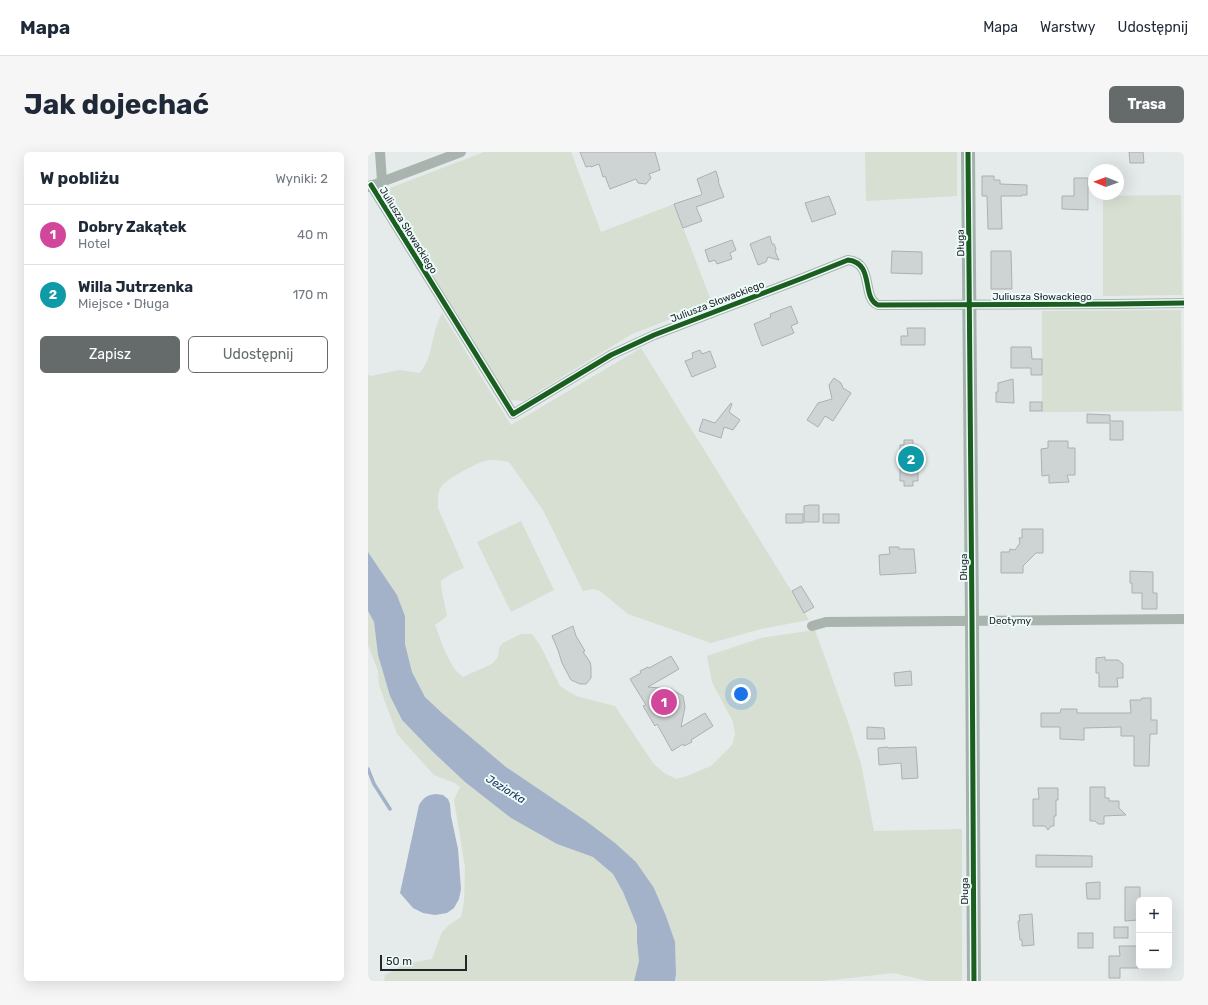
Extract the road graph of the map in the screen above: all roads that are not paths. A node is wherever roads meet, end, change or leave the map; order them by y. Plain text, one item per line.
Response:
1 (380, 152) edge
2 (460, 152) edge
3 (968, 152) edge
4 (382, 181) junction
5 (370, 186) edge
6 (1184, 303) edge
7 (970, 304) junction
8 (1184, 619) edge
9 (972, 620) junction
10 (812, 626) dead end
11 (974, 981) edge

1 - 4 street
2 - 4 street
3 - 7 street, Długa
4 - 5 street
5 - 7 street, Juliusza Słowackiego
6 - 7 street, Juliusza Słowackiego
7 - 9 street, Długa
8 - 9 street, Deotymy
9 - 10 street, Deotymy
9 - 11 street, Długa

